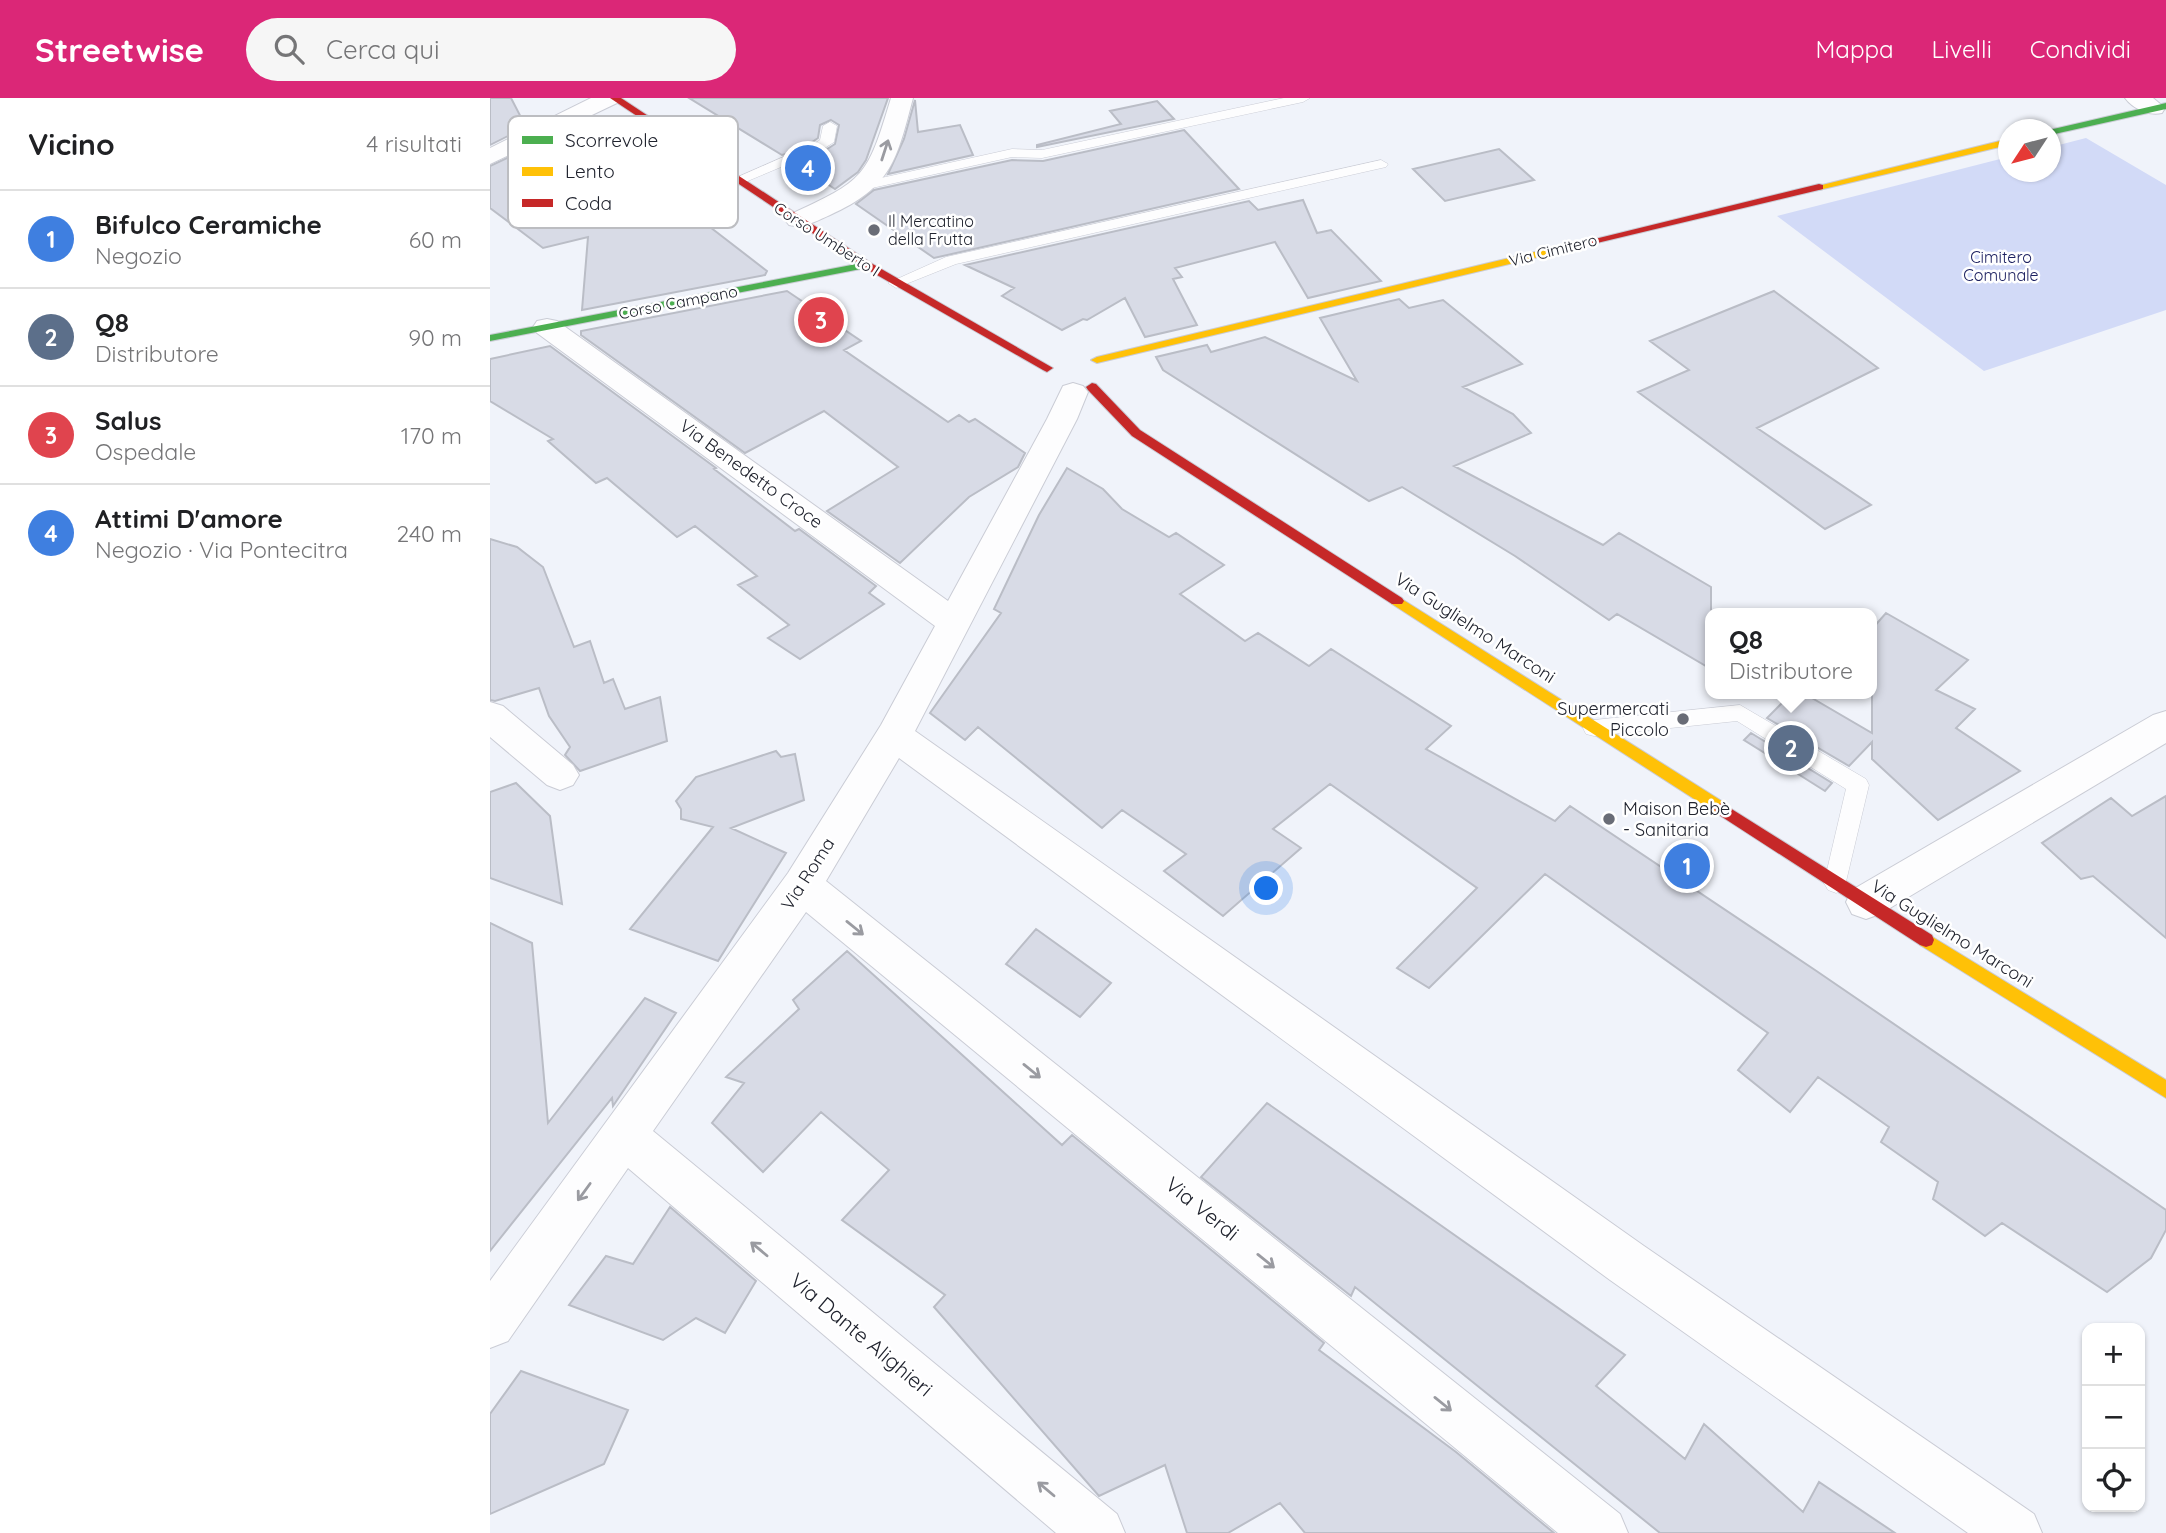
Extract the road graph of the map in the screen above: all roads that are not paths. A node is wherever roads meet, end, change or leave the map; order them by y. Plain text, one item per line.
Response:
1 (609, 98) edge
2 (615, 98) edge
3 (902, 98) edge
4 (1303, 98) edge
5 (2152, 104) edge
6 (573, 116) edge
7 (642, 116) edge
8 (830, 126) dead end
9 (2061, 129) edge
10 (1998, 144) edge
11 (508, 148) edge
12 (815, 148) dead end
13 (490, 157) edge
14 (788, 159) dead end
15 (1381, 164) dead end
16 (738, 180) joint
17 (863, 186) junction
18 (798, 220) junction
19 (867, 265) junction
20 (896, 283) junction
21 (547, 327) junction
22 (490, 338) edge
23 (1080, 356) dead end
24 (1097, 360) junction
25 (1062, 380) junction
26 (954, 622) junction
27 (492, 721) edge
28 (2166, 725) edge
29 (1594, 728) junction
30 (894, 734) junction
31 (560, 775) dead end
32 (802, 885) junction
33 (1851, 893) junction
34 (2166, 1090) edge
35 (624, 1136) junction
36 (490, 1323) edge
37 (1098, 1533) edge
38 (1601, 1533) edge
39 (2015, 1533) edge

1 - 6 street
2 - 7 street, Corso Umberto I
17 -> 3 street
4 - 17 lane
5 - 9 street
8 - 12 lane
10 - 24 street, Via Cimitero
11 - 13 street
14 - 16 lane
15 - 20 lane
16 - 18 street, Corso Umberto I
17 - 18 street
18 - 19 street, Corso Umberto I
19 - 20 street, Corso Umberto I
19 - 21 street, Corso Campano
20 - 25 street, Corso Umberto I
21 - 22 street, Corso Campano
21 - 26 street, Via Benedetto Croce
23 - 24 street
24 - 25 street
25 - 26 street, Via Roma
25 - 29 street, Via Guglielmo Marconi
26 - 30 street, Via Roma
27 - 31 street
28 - 33 street
29 - 33 street, Via Guglielmo Marconi
29 - 33 lane
30 - 32 street, Via Roma
30 - 39 street
32 - 35 street, Via Roma
32 -> 38 street, Via Verdi
33 - 34 street, Via Guglielmo Marconi
35 -> 36 street, Via Roma
37 -> 35 street, Via Dante Alighieri

